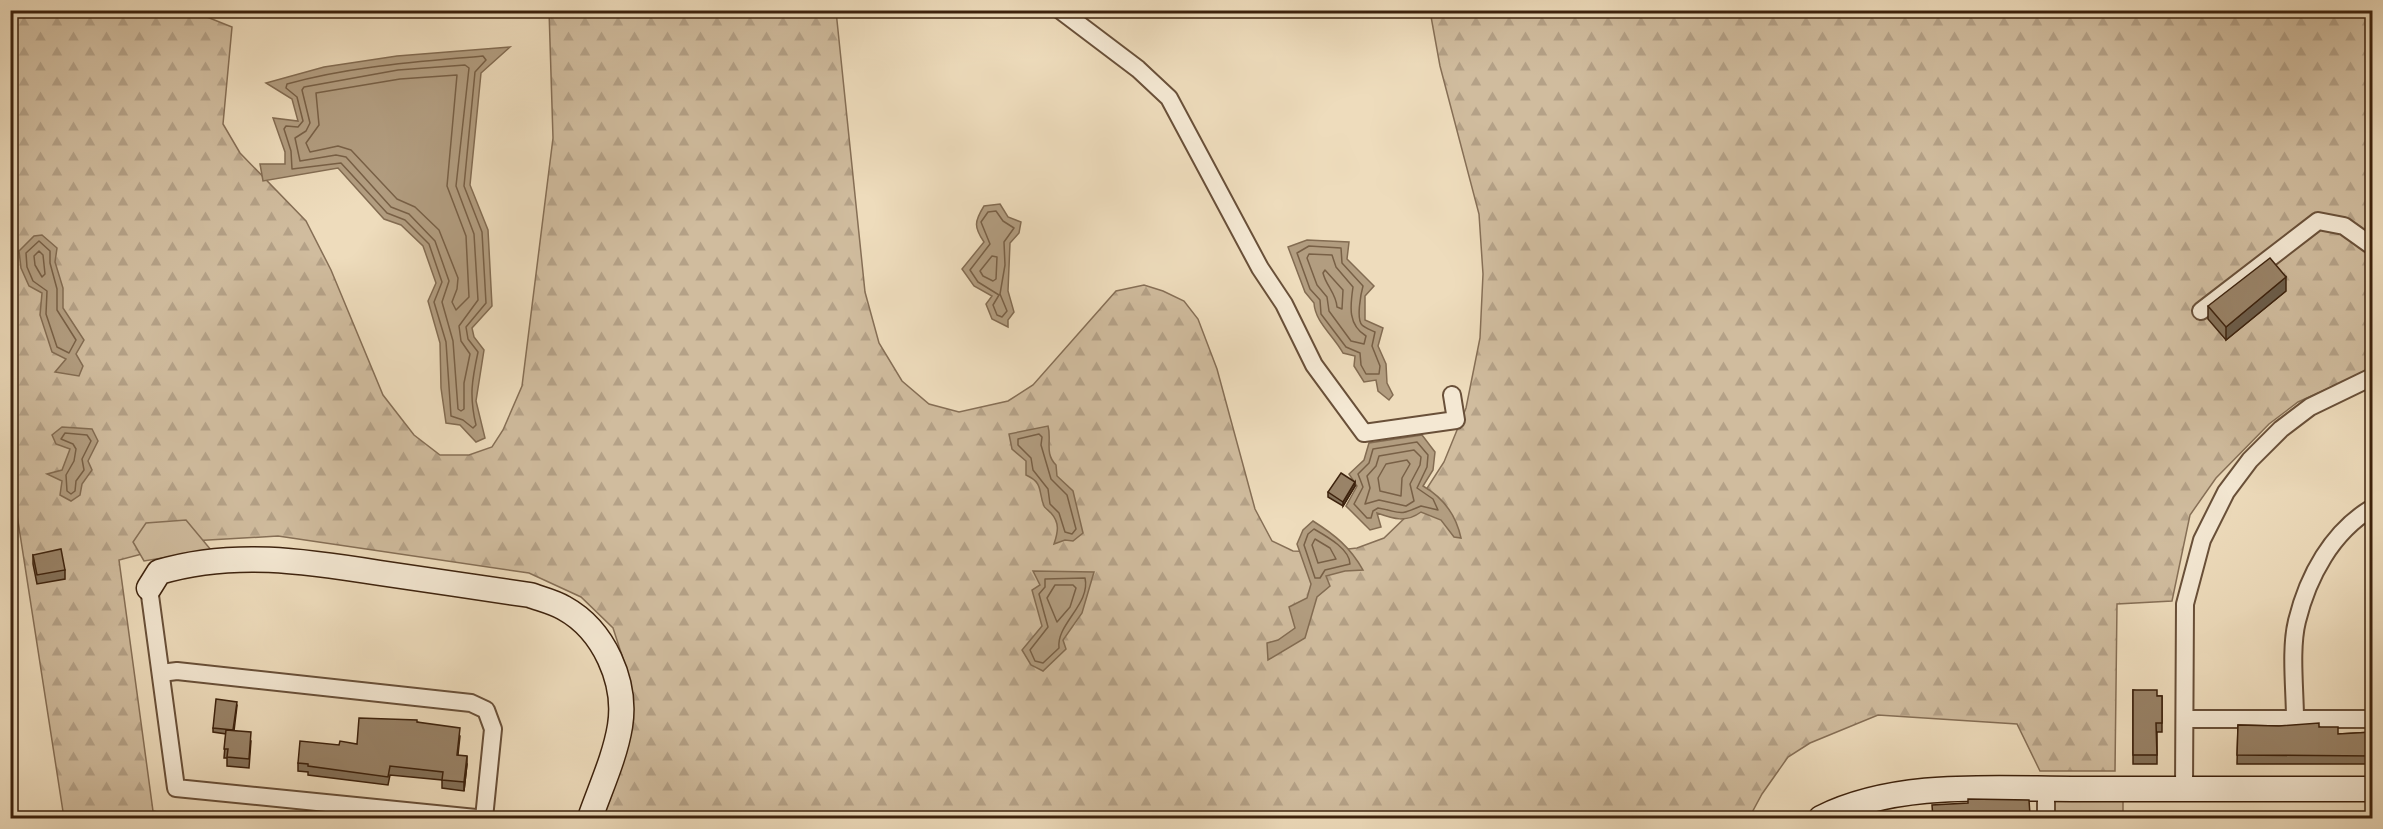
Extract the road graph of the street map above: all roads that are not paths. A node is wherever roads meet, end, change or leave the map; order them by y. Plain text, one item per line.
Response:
1 (1060, 10) edge
2 (2373, 246) edge
3 (2201, 311) dead end
4 (2373, 377) edge
5 (1452, 395) dead end
6 (2373, 508) edge
7 (149, 588) joint
8 (161, 673) junction
9 (2186, 719) junction
10 (2295, 719) junction
11 (2373, 719) edge
12 (2046, 789) junction
13 (2184, 789) junction
14 (2373, 789) edge
15 (476, 819) edge
16 (484, 819) edge
17 (590, 819) edge
18 (1821, 819) edge
19 (2046, 819) edge

1 - 5 street
2 - 3 street
4 - 9 street
6 - 10 street
7 - 8 street
7 - 17 street
8 - 15 street
8 - 16 street
9 - 10 street
9 - 13 street
10 - 11 street
12 - 13 street
12 - 18 street
12 - 19 street
13 - 14 street

